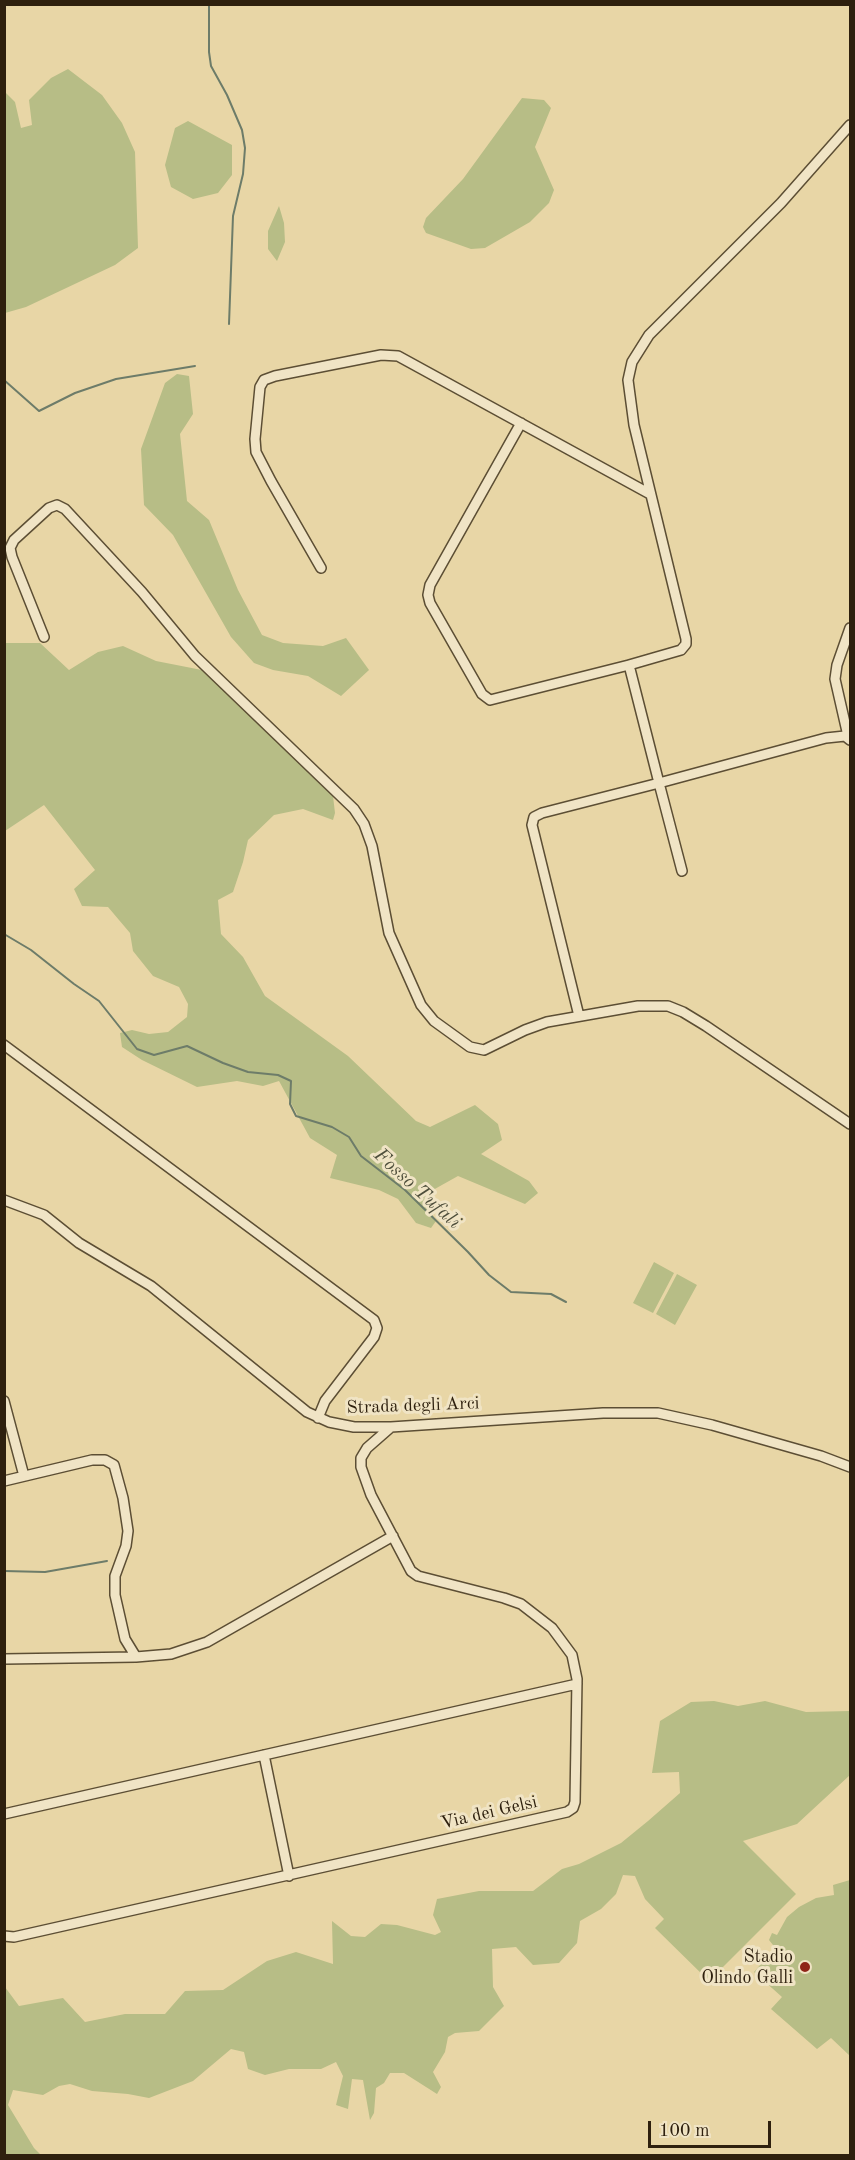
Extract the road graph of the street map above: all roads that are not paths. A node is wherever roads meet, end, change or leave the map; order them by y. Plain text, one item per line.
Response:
1 (850, 125) edge
2 (521, 423) junction
3 (650, 494) junction
4 (321, 568) dead end
5 (850, 628) edge
6 (44, 637) dead end
7 (629, 664) junction
8 (849, 738) edge
9 (659, 783) junction
10 (682, 871) dead end
11 (579, 1016) junction
12 (4, 1045) edge
13 (850, 1124) edge
14 (4, 1200) edge
15 (4, 1401) edge
16 (318, 1418) junction
17 (390, 1427) junction
18 (850, 1467) edge
19 (24, 1476) junction
20 (4, 1481) edge
21 (393, 1536) junction
22 (136, 1657) junction
23 (4, 1659) edge
24 (577, 1684) junction
25 (264, 1755) junction
26 (4, 1814) edge
27 (289, 1876) junction
28 (4, 1936) edge

1 - 3 street
2 - 3 street
2 - 4 street
2 - 7 street
3 - 7 street
5 - 8 street
6 - 11 street
7 - 9 street
8 - 9 street
9 - 10 street
9 - 11 street
11 - 13 street
12 - 16 street
14 - 16 street, Strada degli Arci
15 - 19 street
16 - 17 street, Strada degli Arci
17 - 18 street, Strada degli Arci
17 - 21 street, Via dei Gelsi
19 - 20 street
19 - 22 street
21 - 22 street
21 - 24 street, Via dei Gelsi
22 - 23 street
24 - 25 street
24 - 27 street, Via dei Gelsi
25 - 26 street
25 - 27 street
27 - 28 street, Via dei Gelsi

